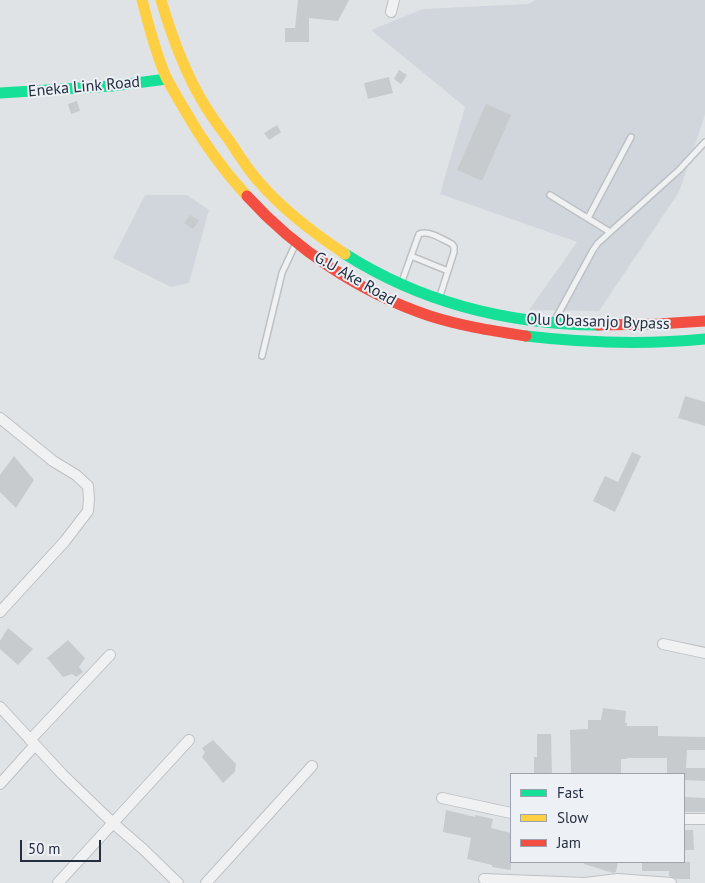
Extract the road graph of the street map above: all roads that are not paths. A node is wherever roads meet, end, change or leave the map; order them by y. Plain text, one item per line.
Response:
1 (142, 0) edge
2 (161, 0) edge
3 (394, 0) edge
4 (391, 12) dead end
5 (167, 79) junction
6 (0, 93) edge
7 (631, 138) dead end
8 (705, 142) edge
9 (550, 194) dead end
10 (588, 218) junction
11 (610, 232) junction
12 (296, 243) junction
13 (411, 256) junction
14 (448, 271) junction
15 (401, 284) junction
16 (439, 299) junction
17 (705, 321) edge
18 (553, 323) junction
19 (705, 338) edge
20 (262, 356) dead end
21 (0, 418) edge
22 (0, 612) edge
23 (663, 644) dead end
24 (705, 654) edge
25 (110, 655) dead end
26 (0, 707) edge
27 (189, 740) dead end
28 (33, 742) junction
29 (312, 766) dead end
30 (0, 784) edge
31 (442, 798) dead end
32 (510, 813) edge
33 (685, 819) edge
34 (705, 819) edge
35 (112, 822) junction
36 (484, 879) dead end
37 (58, 883) edge
38 (178, 883) edge
39 (206, 883) edge
40 (671, 883) edge

1 - 5 main road, G.U Ake Road
2 - 15 main road, Olu Obasanjo Bypass
3 - 4 street
5 - 6 main road, Eneka Link Road
5 - 12 main road, G.U Ake Road
7 - 10 lane
8 - 11 lane
9 - 10 lane
10 - 11 lane
11 - 18 lane
12 - 19 main road, G.U Ake Road
12 - 20 lane
13 - 14 lane
13 - 14 lane
13 - 15 lane
14 - 16 lane
15 - 16 main road, Olu Obasanjo Bypass
16 - 18 main road, Olu Obasanjo Bypass
17 - 18 main road, Olu Obasanjo Bypass
21 - 22 street
23 - 24 street
25 - 28 street
26 - 28 street
27 - 35 street
28 - 30 street
28 - 35 street
29 - 39 street
31 - 32 street
33 - 34 street
35 - 37 street
35 - 38 street
36 - 40 street

